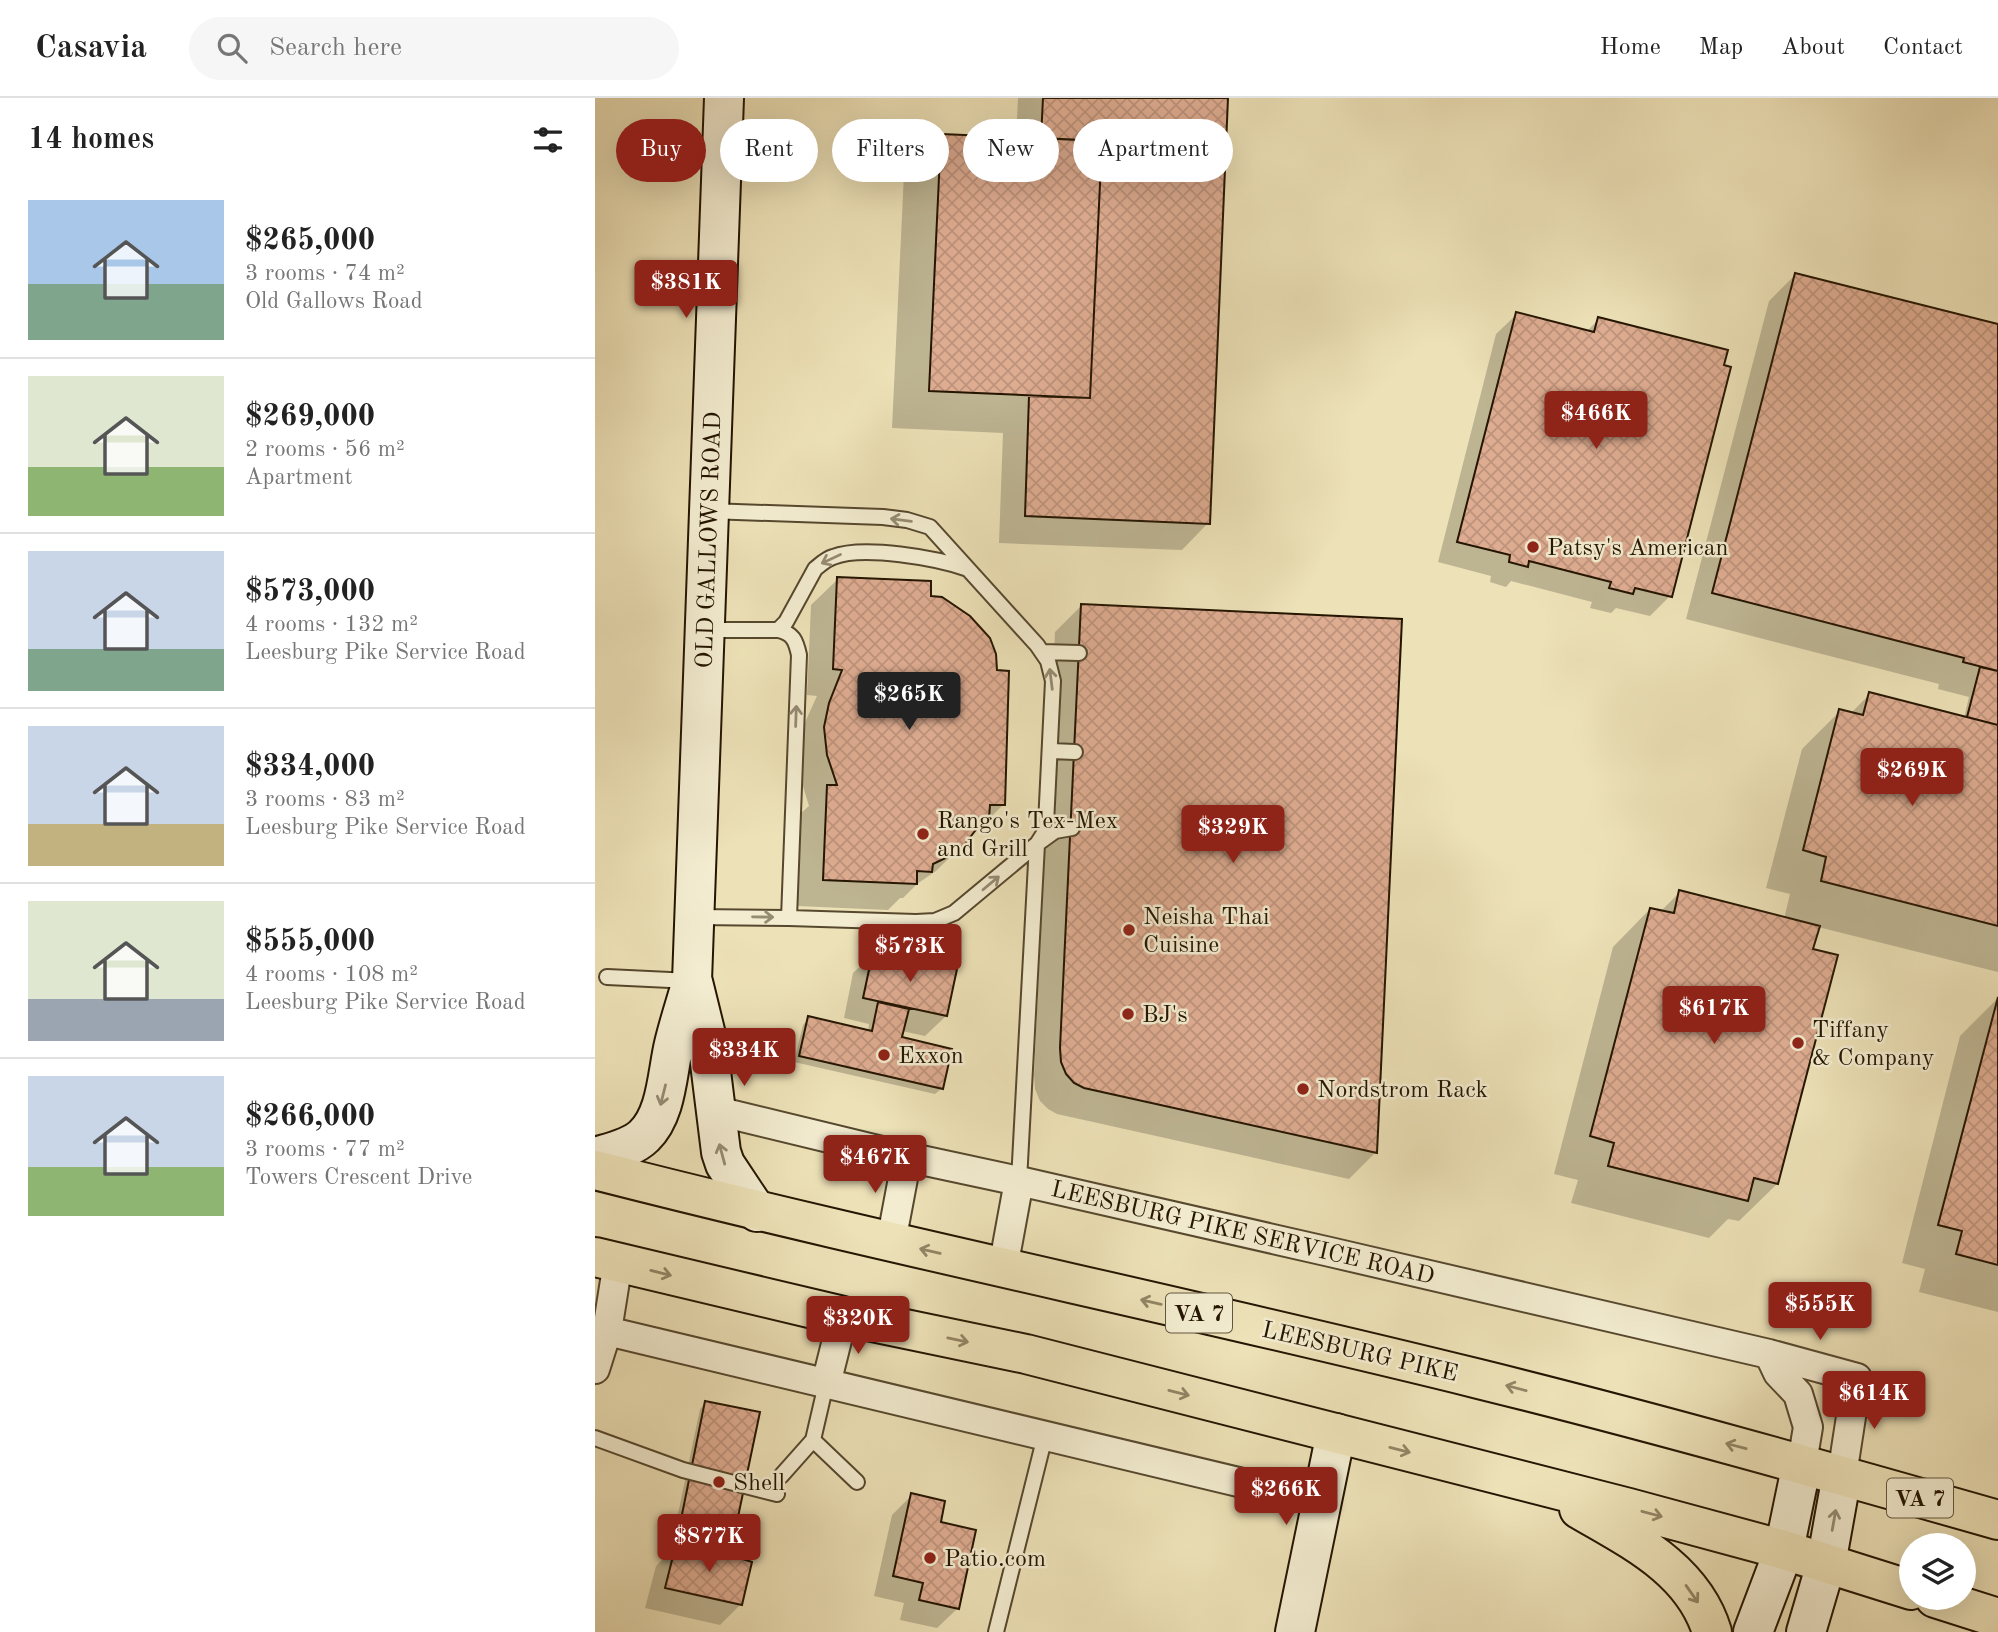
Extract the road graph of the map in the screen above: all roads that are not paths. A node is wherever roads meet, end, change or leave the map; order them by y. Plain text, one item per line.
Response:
1 (723, 98) edge
2 (709, 511) junction
3 (969, 569) junction
4 (778, 630) junction
5 (705, 631) junction
6 (1042, 652) junction
7 (1079, 653) dead end
8 (1051, 751) junction
9 (1075, 752) dead end
10 (1072, 828) dead end
11 (1037, 844) junction
12 (695, 917) junction
13 (789, 918) junction
14 (607, 977) dead end
15 (692, 981) junction
16 (717, 1111) junction
17 (595, 1157) edge
18 (907, 1157) junction
19 (595, 1170) edge
20 (1019, 1181) junction
21 (757, 1212) junction
22 (891, 1242) junction
23 (606, 1260) edge
24 (1003, 1268) junction
25 (843, 1317) junction
26 (607, 1331) junction
27 (1769, 1354) junction
28 (595, 1368) edge
29 (826, 1384) junction
30 (1336, 1433) junction
31 (1045, 1436) junction
32 (595, 1438) edge
33 (813, 1440) junction
34 (1802, 1463) junction
35 (1842, 1475) junction
36 (781, 1476) dead end
37 (857, 1482) dead end
38 (1538, 1485) junction
39 (777, 1494) dead end
40 (1322, 1502) junction
41 (1998, 1520) edge
42 (1784, 1550) junction
43 (1826, 1564) junction
44 (1899, 1586) edge
45 (1973, 1610) edge
46 (1998, 1618) edge
47 (996, 1632) edge
48 (1295, 1632) edge
49 (1712, 1632) edge
50 (1753, 1632) edge
51 (1806, 1632) edge

1 - 2 street, OLD GALLOWS ROAD
3 -> 2 lane
2 - 5 street, OLD GALLOWS ROAD
3 -> 4 lane
3 - 6 lane
4 - 5 lane
13 -> 4 lane
5 - 12 street, OLD GALLOWS ROAD
6 - 7 lane
8 -> 6 lane
8 - 9 lane
8 - 11 lane
10 - 11 lane
13 -> 11 lane
11 - 20 lane
12 -> 13 lane
12 - 15 street, OLD GALLOWS ROAD
14 - 15 lane
15 - 16 street, OLD GALLOWS ROAD
15 -> 17 street, OLD GALLOWS ROAD
16 - 18 street, LEESBURG PIKE SERVICE ROAD
21 -> 16 street, OLD GALLOWS ROAD
18 - 20 street, LEESBURG PIKE SERVICE ROAD
18 - 22 street
19 - 21 highway, LEESBURG PIKE / VA 7
20 - 24 street
20 - 27 street, LEESBURG PIKE SERVICE ROAD
21 - 22 highway, LEESBURG PIKE / VA 7
24 -> 22 highway, LEESBURG PIKE / VA 7
23 -> 25 highway
23 - 26 street
34 -> 24 highway, LEESBURG PIKE / VA 7
25 - 29 street
25 -> 30 highway
26 - 28 street
26 - 29 street
27 - 34 street
27 - 35 street, LEESBURG PIKE SERVICE ROAD
29 - 31 street
29 - 33 lane
30 -> 38 highway
30 - 40 street
31 - 40 street
31 - 47 lane
32 - 39 lane
33 - 36 lane
33 - 37 lane
34 - 35 highway, LEESBURG PIKE / VA 7
34 - 42 street
35 - 41 highway, LEESBURG PIKE / VA 7
43 -> 35 street
38 -> 42 highway
38 -> 49 highway
40 - 48 street
42 - 43 highway
42 - 50 street
43 - 44 highway
43 - 51 street
45 - 46 highway

